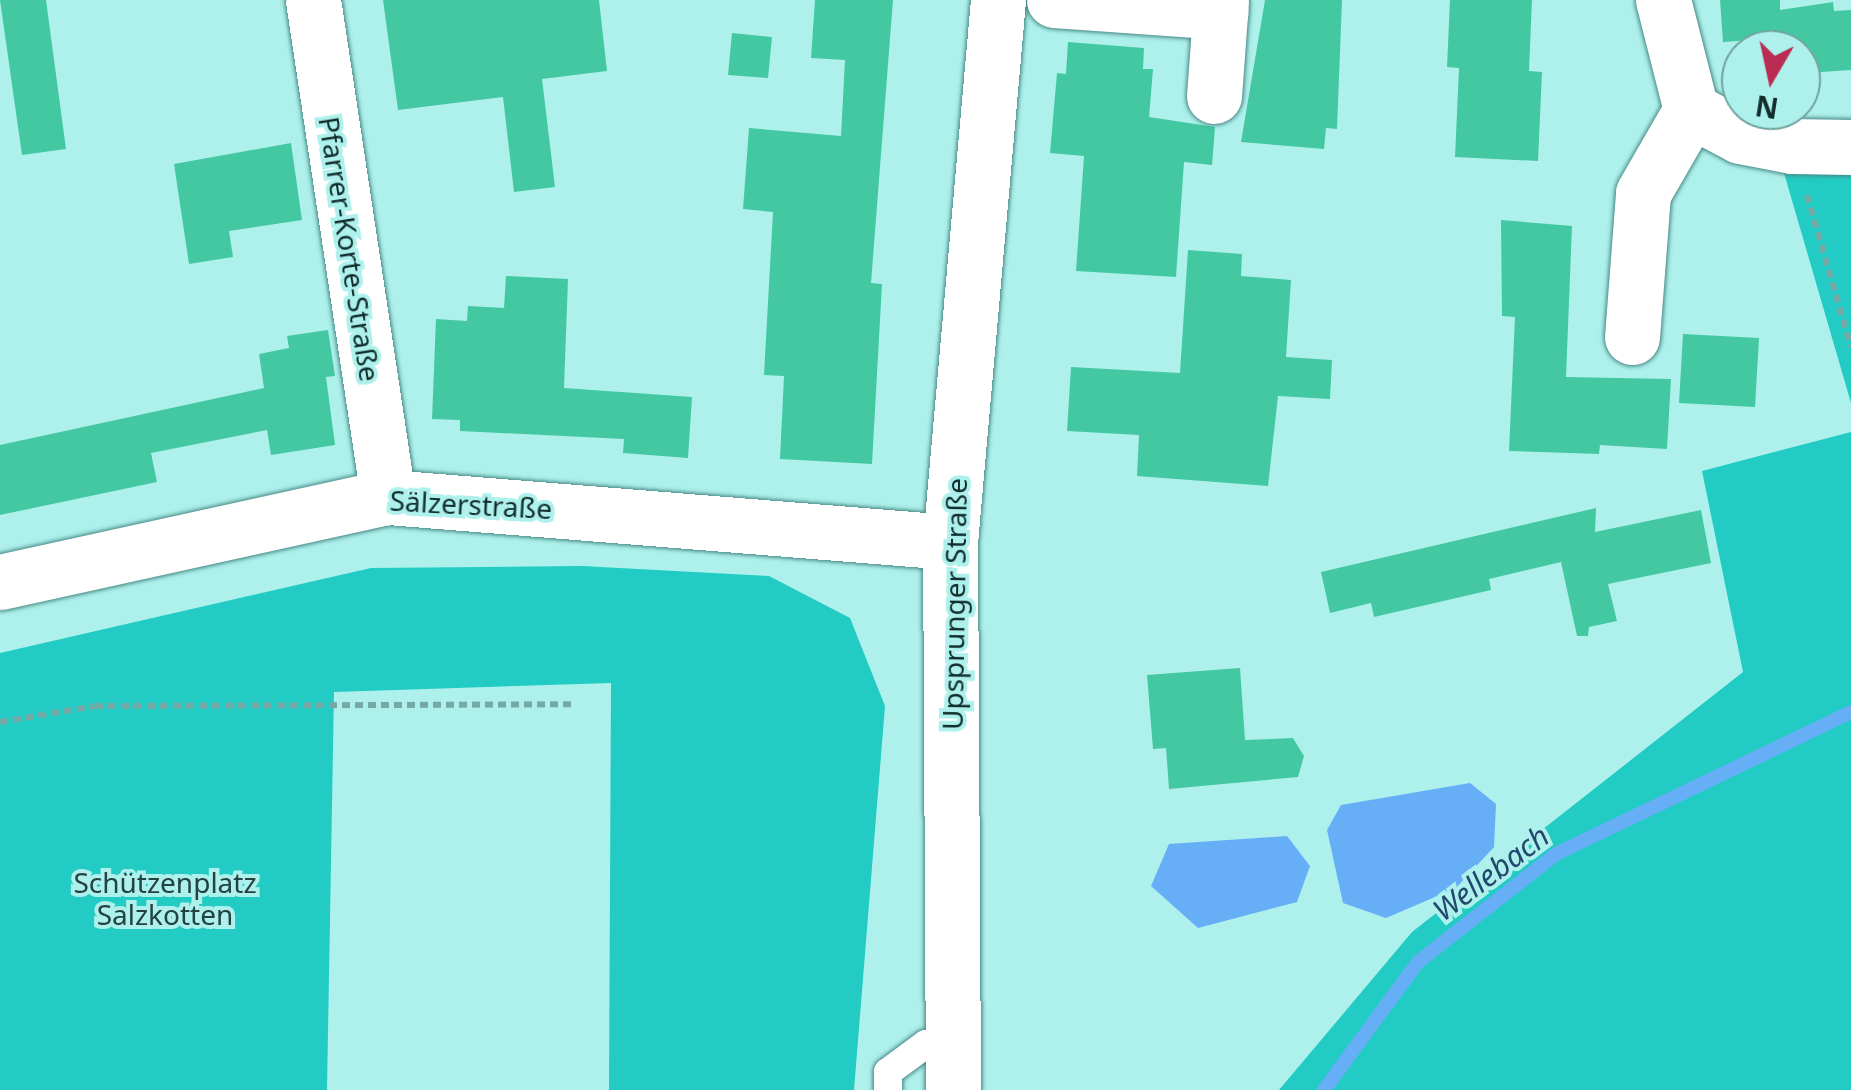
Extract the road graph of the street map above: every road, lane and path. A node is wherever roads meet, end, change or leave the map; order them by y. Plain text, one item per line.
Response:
1 (313, 0) edge
2 (998, 0) edge
3 (1054, 0) edge
4 (1663, 0) edge
5 (1221, 6) edge
6 (1214, 96) dead end
7 (1691, 110) junction
8 (1792, 146) junction
9 (1851, 147) edge
10 (1632, 337) dead end
11 (1851, 348) edge
12 (388, 497) junction
13 (950, 542) junction
14 (0, 582) edge
15 (573, 704) dead end
16 (0, 722) edge
17 (953, 1066) edge
18 (888, 1090) edge

1 - 12 street, Pfarrer-Korte-Straße
2 - 13 street, Upsprunger Straße
3 - 5 street
4 - 7 street
5 - 6 street
7 - 8 street
7 - 10 street
8 - 9 street
8 - 11 path
12 - 13 street, Sälzerstraße
12 - 14 street, Sälzerstraße
13 - 17 street, Upsprunger Straße
15 - 16 path
17 - 18 lane

